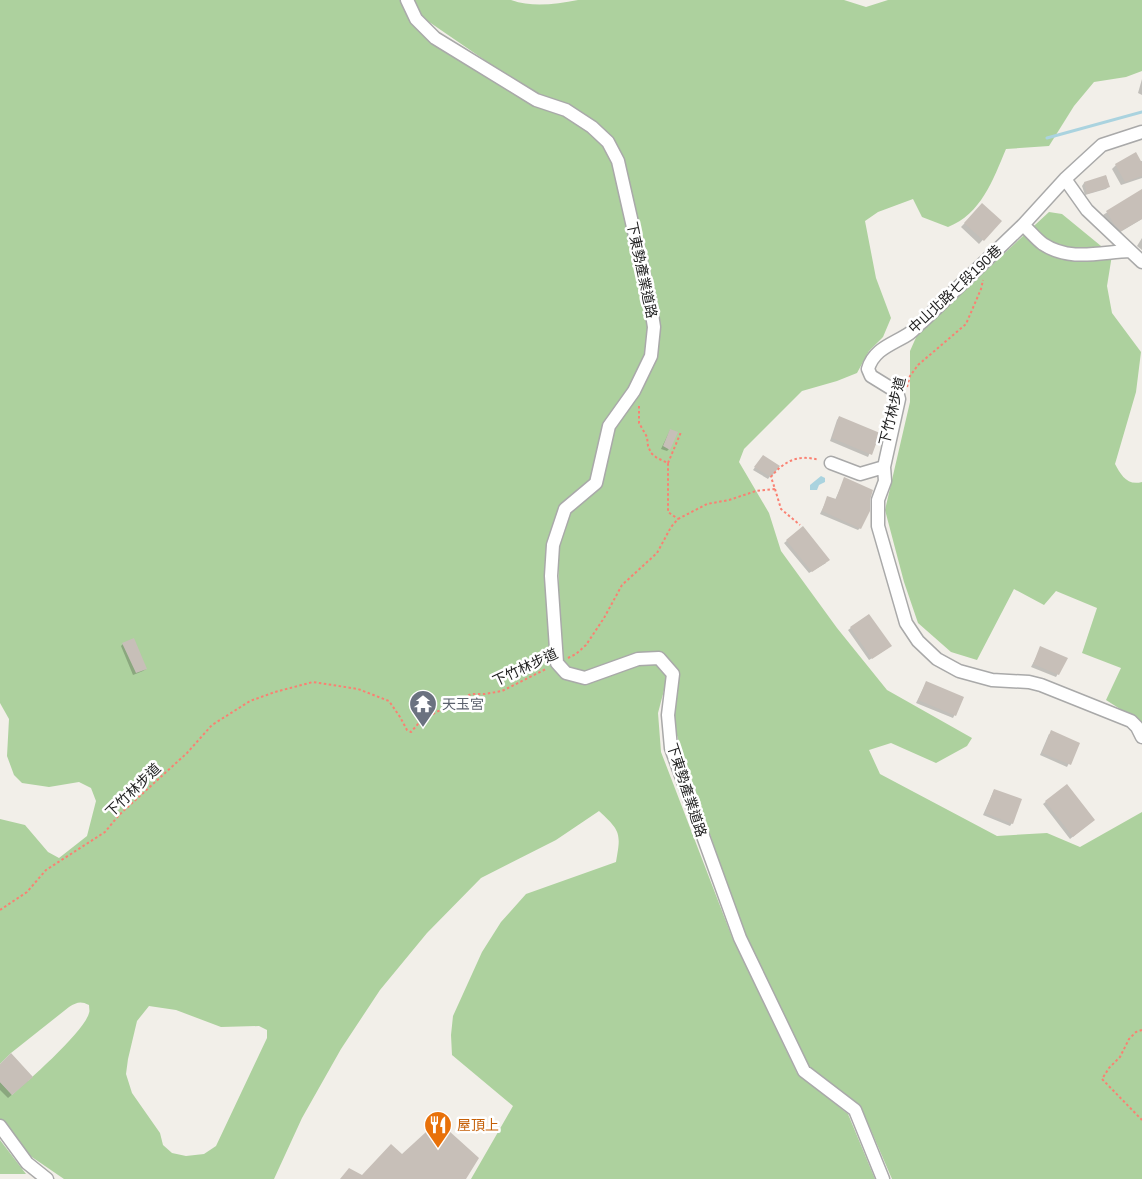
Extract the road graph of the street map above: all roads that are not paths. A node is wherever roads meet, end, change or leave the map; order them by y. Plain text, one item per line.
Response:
1 (407, 0) edge
2 (1142, 132) edge
3 (1065, 179) junction
4 (1023, 225) junction
5 (1130, 251) junction
6 (1142, 262) edge
7 (831, 463) road end
8 (884, 467) junction
9 (1142, 737) edge
10 (0, 1126) edge
11 (47, 1179) edge
12 (883, 1179) edge

1 - 12 street, 下東勢產業道路
2 - 3 street, 中山北路七段190巷
3 - 4 street, 中山北路七段190巷
3 - 5 street
4 - 5 street
4 - 8 street, 中山北路七段190巷
5 - 6 street
7 - 8 street
8 - 9 street, 中山北路七段190巷
10 - 11 street

